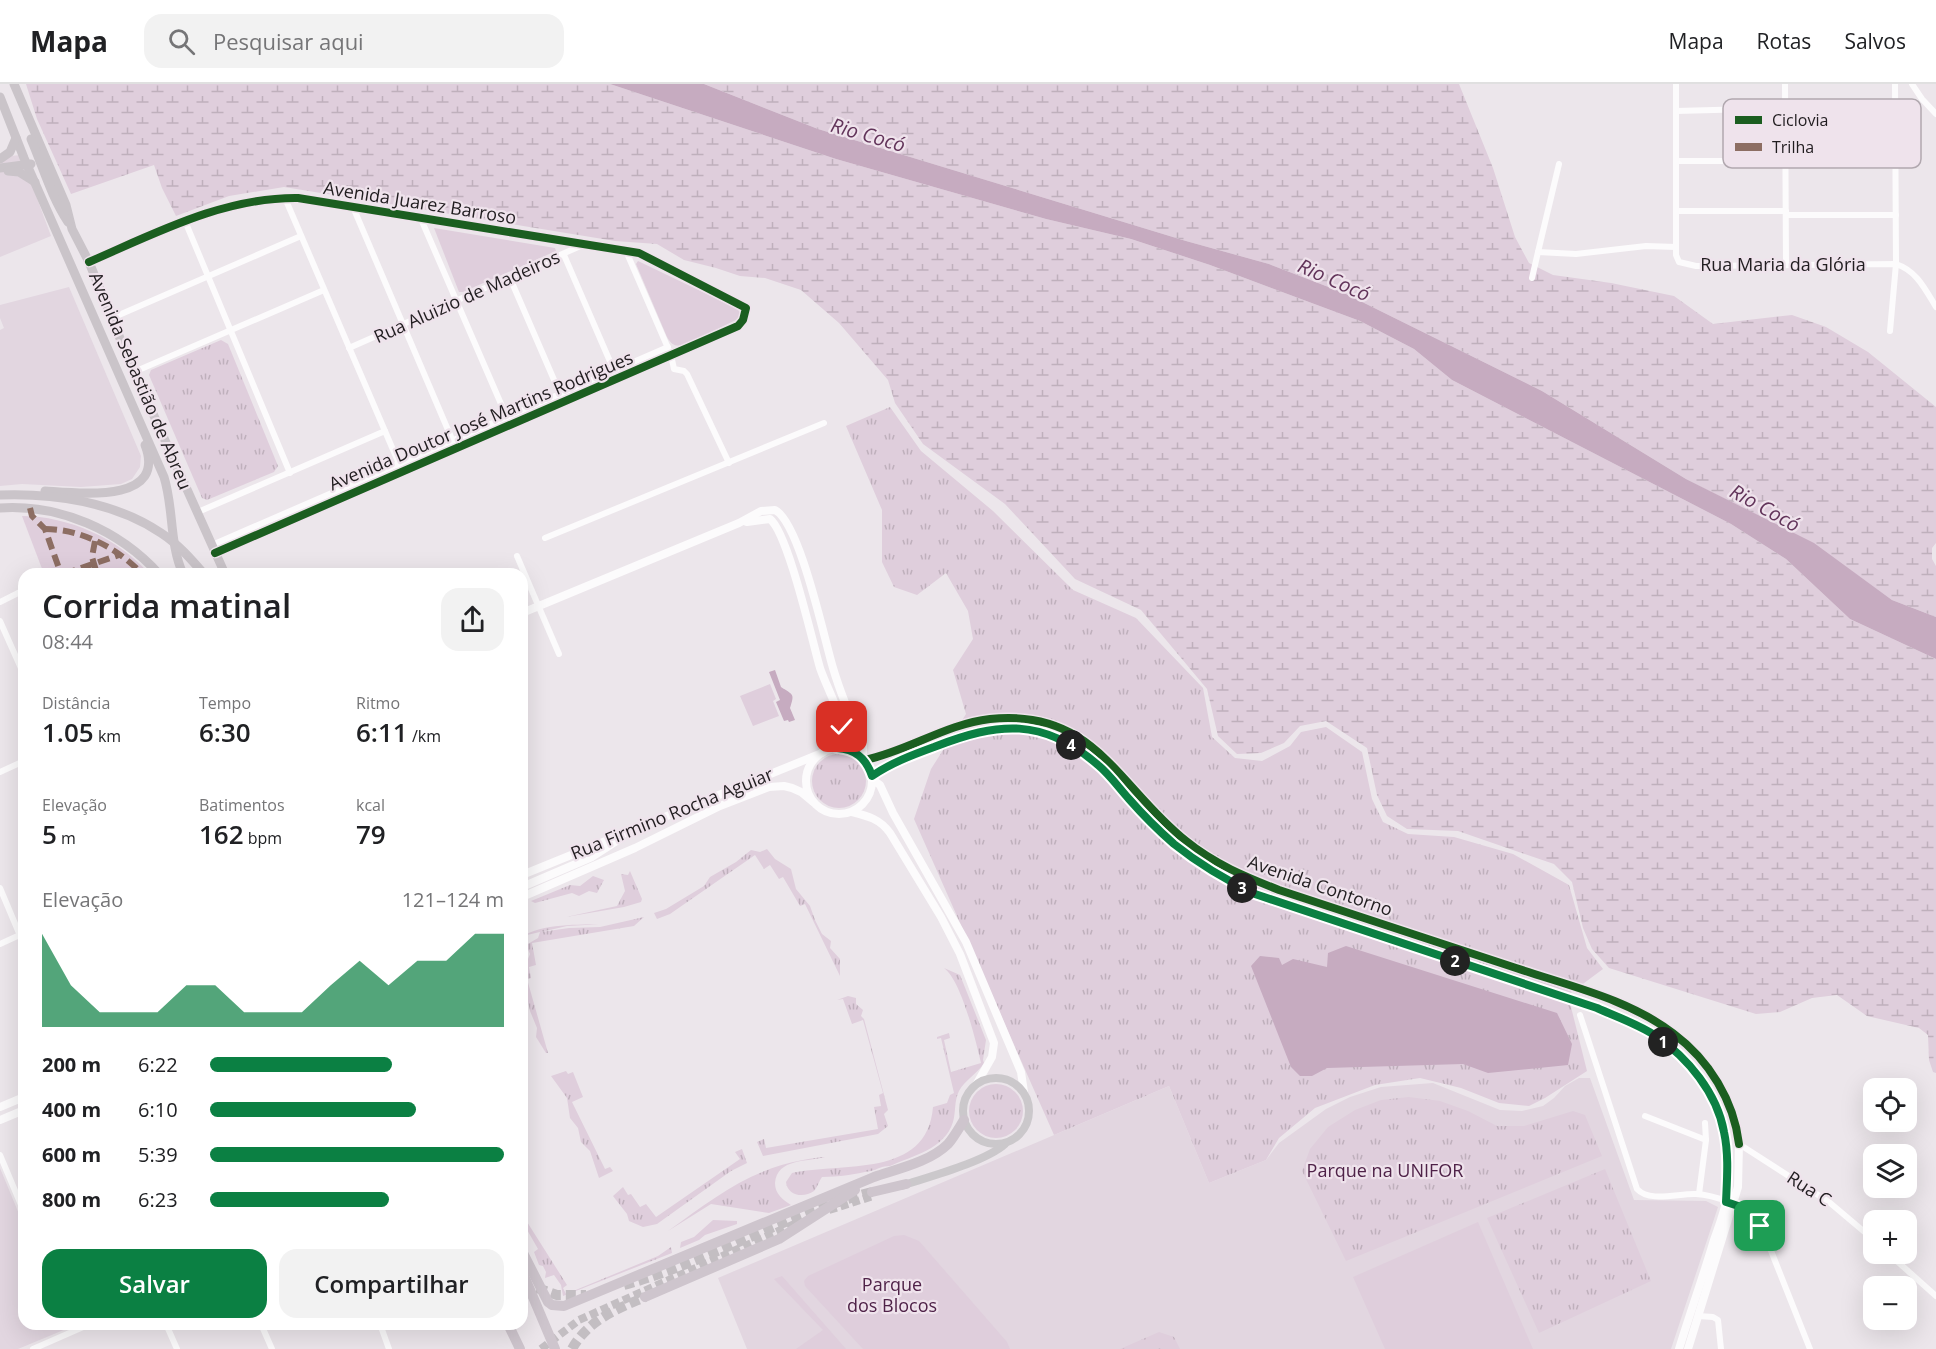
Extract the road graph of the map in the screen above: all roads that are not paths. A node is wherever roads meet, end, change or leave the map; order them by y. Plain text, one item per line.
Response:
1 (1676, 84) edge
2 (1895, 84) edge
3 (1912, 84) edge
4 (15, 87) edge
5 (0, 97) edge
6 (1896, 99) edge
7 (1676, 111) junction
8 (1723, 111) edge
9 (1936, 114) edge
10 (16, 138) junction
11 (37, 158) junction
12 (0, 161) edge
13 (26, 161) junction
14 (1676, 161) junction
15 (1723, 162) edge
16 (1559, 164) dead end
17 (1786, 168) edge
18 (1895, 168) edge
19 (0, 170) edge
20 (35, 183) junction
21 (285, 198) junction
22 (353, 207) junction
23 (1676, 211) junction
24 (1786, 213) junction
25 (1896, 215) junction
26 (421, 219) junction
27 (185, 221) junction
28 (72, 229) junction
29 (301, 236) junction
30 (585, 244) junction
31 (1676, 247) junction
32 (626, 251) junction
33 (1538, 252) junction
34 (564, 255) junction
35 (89, 262) junction
36 (1786, 264) junction
37 (1896, 264) junction
38 (208, 276) junction
39 (510, 278) junction
40 (1532, 278) dead end
41 (324, 290) junction
42 (457, 301) junction
43 (744, 306) joint
44 (1936, 307) edge
45 (112, 318) junction
46 (97, 321) junction
47 (403, 325) junction
48 (231, 331) junction
49 (1890, 331) dead end
50 (668, 347) junction
51 (349, 348) junction
52 (671, 355) junction
53 (128, 358) junction
54 (114, 364) junction
55 (614, 371) junction
56 (134, 372) junction
57 (618, 379) junction
58 (560, 394) junction
59 (563, 402) junction
60 (507, 418) junction
61 (824, 423) dead end
62 (510, 425) junction
63 (385, 431) junction
64 (144, 435) junction
65 (453, 441) junction
66 (456, 449) junction
67 (729, 463) junction
68 (399, 464) junction
69 (403, 472) junction
70 (290, 473) junction
71 (28, 494) junction
72 (0, 495) edge
73 (0, 508) edge
74 (198, 512) junction
75 (739, 523) junction
76 (545, 538) dead end
77 (214, 549) junction
78 (517, 556) dead end
79 (153, 568) edge
80 (181, 568) edge
81 (198, 568) edge
82 (222, 568) edge
83 (522, 568) edge
84 (528, 582) edge
85 (18, 593) edge
86 (0, 602) edge
87 (815, 602) junction
88 (538, 606) junction
89 (803, 606) junction
90 (528, 610) edge
91 (0, 621) edge
92 (559, 654) dead end
93 (18, 662) edge
94 (844, 702) junction
95 (834, 706) junction
96 (837, 748) junction
97 (822, 753) junction
98 (864, 759) junction
99 (18, 764) edge
100 (0, 771) edge
101 (872, 778) junction
102 (813, 802) junction
103 (852, 812) junction
104 (632, 830) junction
105 (528, 873) edge
106 (528, 884) edge
107 (0, 888) edge
108 (528, 894) edge
109 (18, 926) edge
110 (18, 936) edge
111 (0, 944) edge
112 (1580, 1015) dead end
113 (976, 1084) junction
114 (1024, 1092) junction
115 (18, 1100) edge
116 (0, 1107) edge
117 (18, 1112) edge
118 (1645, 1116) dead end
119 (0, 1120) edge
120 (964, 1120) junction
121 (1705, 1123) dead end
122 (1706, 1140) junction
123 (1008, 1142) junction
124 (1739, 1144) junction
125 (0, 1155) edge
126 (898, 1168) junction
127 (906, 1184) joint
128 (873, 1194) tunnel mouth
129 (1699, 1194) junction
130 (18, 1198) edge
131 (1730, 1203) junction
132 (1863, 1231) edge
133 (528, 1263) edge
134 (1900, 1264) edge
135 (528, 1285) edge
136 (1936, 1296) edge
137 (645, 1297) tunnel mouth
138 (1698, 1316) junction
139 (69, 1330) edge
140 (169, 1330) edge
141 (264, 1330) edge
142 (382, 1330) edge
143 (510, 1330) edge
144 (517, 1346) edge
145 (33, 1349) edge
146 (177, 1349) edge
147 (272, 1349) edge
148 (389, 1349) edge
149 (555, 1349) edge
150 (1679, 1349) edge
151 (1688, 1349) edge
152 (1721, 1349) edge
153 (1810, 1349) edge

1 - 7 street
2 - 6 street
3 - 9 street
4 - 11 main road
4 - 28 main road, Avenida Sebastião de Abreu
5 - 10 main road, Avenida Sebastião de Abreu
7 - 8 street
7 - 14 street
10 - 12 main road
10 - 13 main road, Avenida Sebastião de Abreu
11 - 13 main road
11 - 28 main road
12 - 13 main road
13 - 19 main road
13 - 20 main road, Avenida Sebastião de Abreu
14 - 15 street
14 - 23 street
16 - 33 street
17 - 24 street
18 - 25 street
19 - 20 main road
20 - 46 main road, Avenida Sebastião de Abreu
21 - 22 street, Avenida Juarez Barroso
21 - 27 street, Avenida Juarez Barroso
21 - 29 street
22 - 26 street, Avenida Juarez Barroso
22 - 47 street
23 - 24 street
23 - 31 street
24 - 25 street
24 - 36 street
25 - 37 street
26 - 30 street, Avenida Juarez Barroso
26 - 42 street
27 - 35 street, Avenida Juarez Barroso
27 - 38 street
28 - 35 main road, Avenida Sebastião de Abreu
29 - 38 street
29 - 41 street
30 - 32 street, Avenida Juarez Barroso
30 - 34 street, Rua Aluizio de Madeiros
31 - 33 street
31 - 36 street, Rua Maria da Glória
32 - 43 street, Avenida Juarez Barroso
32 - 50 street
33 - 40 street
34 - 39 street, Rua Aluizio de Madeiros
34 - 55 street
35 - 45 main road, Avenida Sebastião de Abreu
36 - 37 street, Rua Maria da Glória
37 - 44 street
37 - 49 street
38 - 45 street
38 - 48 street
39 - 42 street, Rua Aluizio de Madeiros
39 - 58 street
41 - 48 street
41 - 51 street
42 - 47 street, Rua Aluizio de Madeiros
42 - 60 street
43 - 52 street, Avenida Doutor José Martins Rodrigues
45 - 46 main road
45 - 53 main road, Avenida Sebastião de Abreu
46 - 54 main road, Avenida Sebastião de Abreu
47 - 51 street, Rua Aluizio de Madeiros
47 - 65 street
48 - 56 street
48 - 70 street
50 - 52 street
50 - 55 street, Avenida Doutor José Martins Rodrigues
51 - 63 street
52 - 57 street, Avenida Doutor José Martins Rodrigues
52 - 67 street
53 - 54 main road
53 - 56 main road, Avenida Sebastião de Abreu
54 - 64 main road, Avenida Sebastião de Abreu
55 - 57 street
55 - 58 street, Avenida Doutor José Martins Rodrigues
56 - 74 main road, Avenida Sebastião de Abreu
57 - 59 street, Avenida Doutor José Martins Rodrigues
58 - 59 street
58 - 60 street, Avenida Doutor José Martins Rodrigues
59 - 62 street, Avenida Doutor José Martins Rodrigues
60 - 62 street
60 - 65 street, Avenida Doutor José Martins Rodrigues
61 - 67 street
62 - 66 street, Avenida Doutor José Martins Rodrigues
63 - 68 street
63 - 70 street
64 - 71 main road
64 - 80 main road, Avenida Sebastião de Abreu
65 - 66 street
65 - 68 street, Avenida Doutor José Martins Rodrigues
66 - 69 street, Avenida Doutor José Martins Rodrigues
67 - 76 street
68 - 69 street
68 - 77 street, Avenida Doutor José Martins Rodrigues
69 - 77 street, Avenida Doutor José Martins Rodrigues
70 - 74 street
71 - 72 main road
71 - 81 main road
73 - 79 main road
74 - 77 main road, Avenida Sebastião de Abreu
75 - 87 street
75 - 88 street
75 - 89 street
77 - 82 main road, Avenida Sebastião de Abreu
78 - 83 street
84 - 88 street
85 - 86 street
87 - 89 street
87 - 94 street
88 - 90 street
88 - 92 street
89 - 95 street
91 - 93 street
94 - 95 street
94 - 98 street
95 - 96 street
96 - 97 street
96 - 98 street
97 - 102 street
97 - 104 street, Rua Firmino Rocha Aguiar
98 - 101 street
98 - 124 street, Avenida Contorno
99 - 100 street
101 - 103 street
101 - 114 street
101 - 131 street, Avenida Contorno
102 - 103 street
102 - 108 street, Rua Firmino Rocha Aguiar
103 - 113 street
104 - 105 street, Rua Firmino Rocha Aguiar
104 - 106 street
107 - 109 street
110 - 111 street
112 - 129 street
113 - 114 main road
113 - 120 main road
114 - 123 main road
115 - 116 street
117 - 119 street
118 - 122 street
120 - 123 main road
120 - 126 highway
121 - 122 street
122 - 129 street
123 - 127 main road
124 - 131 street, Avenida Contorno
124 - 132 street, Rua C
125 - 130 street
126 - 133 highway
126 - 137 highway
127 - 128 highway
129 - 131 street
131 - 138 street, Avenida Contorno
131 - 150 street, Avenida Contorno
131 - 153 street
134 - 136 street
135 - 149 highway
138 - 151 street, Avenida Contorno
138 - 152 street
139 - 145 street
140 - 146 street
141 - 147 street
142 - 148 street
143 - 144 highway

